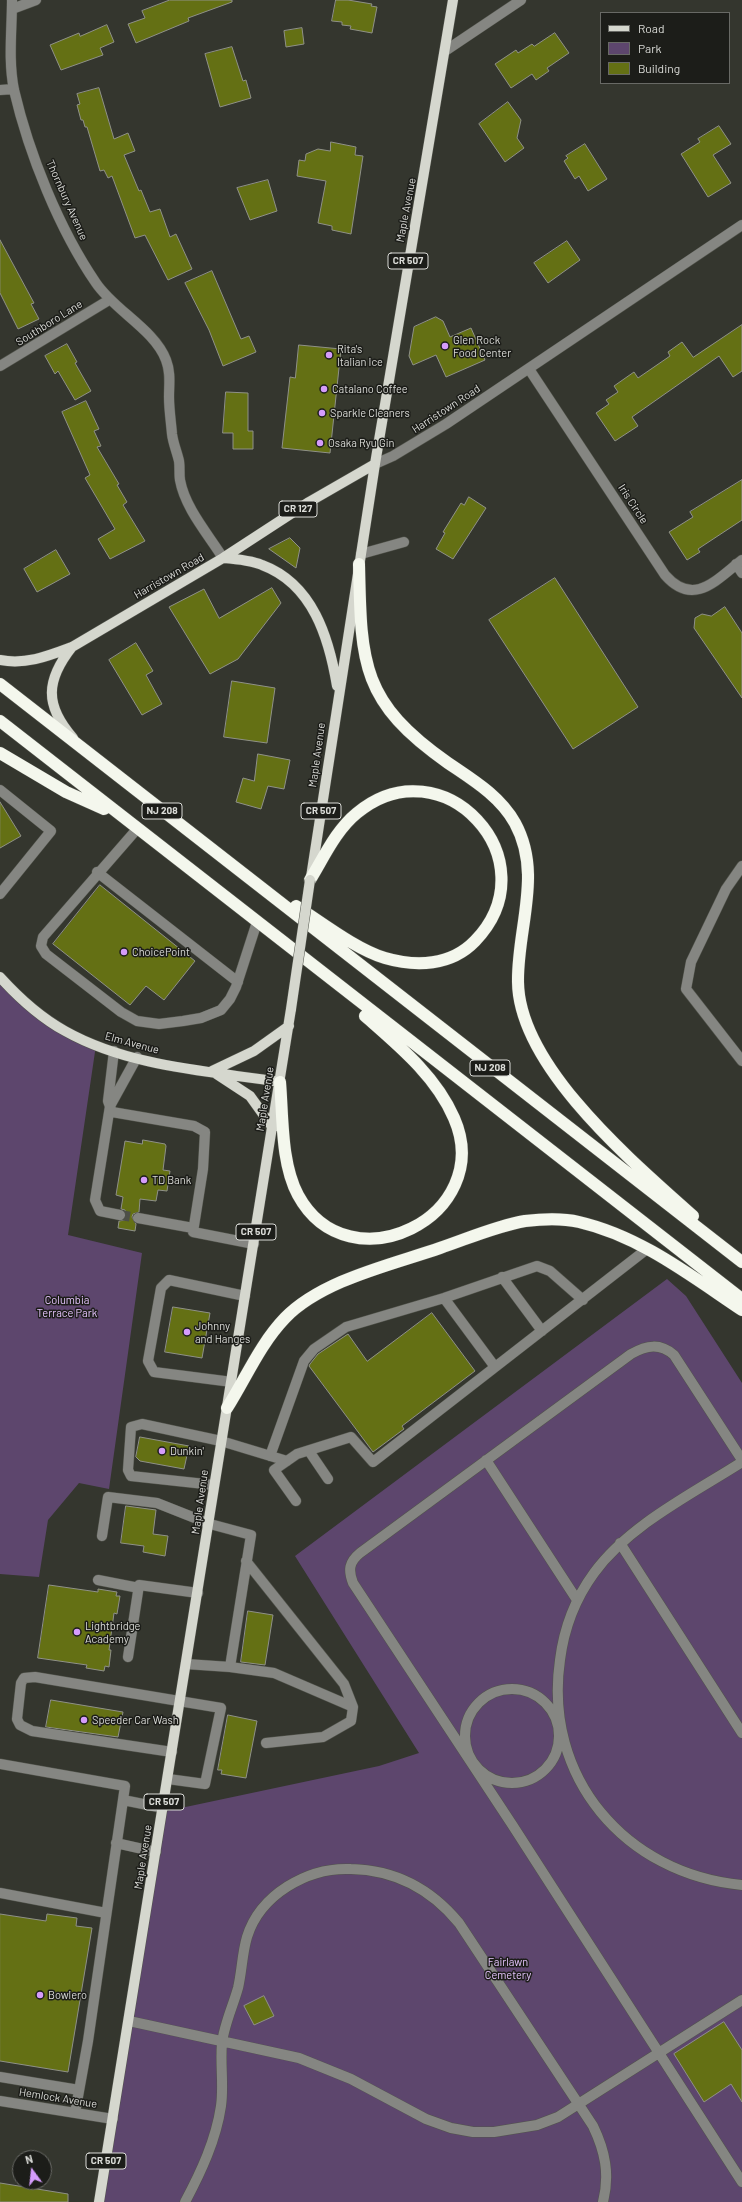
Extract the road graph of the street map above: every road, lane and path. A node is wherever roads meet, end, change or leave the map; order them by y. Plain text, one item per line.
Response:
1 (36, 0) edge
2 (452, 0) edge
3 (521, 0) edge
4 (12, 4) edge
5 (445, 51) junction
6 (14, 89) junction
7 (0, 90) edge
8 (742, 225) edge
9 (109, 300) junction
10 (0, 366) edge
11 (529, 369) junction
12 (375, 464) junction
13 (404, 542) dead end
14 (223, 558) junction
15 (360, 559) junction
16 (740, 565) edge
17 (72, 647) junction
18 (0, 660) edge
19 (0, 684) edge
20 (338, 695) junction
21 (0, 721) edge
22 (85, 750) junction
23 (0, 753) edge
24 (0, 790) edge
25 (122, 817) junction
26 (137, 829) junction
27 (742, 866) edge
28 (97, 872) junction
29 (240, 872) junction
30 (310, 880) junction
31 (0, 894) edge
32 (260, 925) junction
33 (0, 977) edge
34 (238, 982) junction
35 (289, 1026) junction
36 (114, 1051) junction
37 (137, 1058) junction
38 (742, 1061) edge
39 (211, 1071) junction
40 (280, 1082) junction
41 (110, 1106) junction
42 (273, 1128) junction
43 (120, 1215) tunnel mouth
44 (138, 1218) tunnel mouth
45 (194, 1228) junction
46 (254, 1244) junction
47 (648, 1249) junction
48 (742, 1261) edge
49 (502, 1278) junction
50 (245, 1296) junction
51 (444, 1298) junction
52 (742, 1299) edge
53 (583, 1300) junction
54 (742, 1310) edge
55 (542, 1331) junction
56 (495, 1367) junction
57 (232, 1382) junction
58 (227, 1408) junction
59 (221, 1441) junction
60 (310, 1450) junction
61 (270, 1456) junction
62 (486, 1460) junction
63 (287, 1461) junction
64 (742, 1461) edge
65 (328, 1479) dead end
66 (214, 1485) junction
67 (296, 1500) dead end
68 (210, 1524) junction
69 (102, 1536) dead end
70 (620, 1543) junction
71 (246, 1561) junction
72 (98, 1580) dead end
73 (139, 1588) junction
74 (198, 1593) junction
75 (577, 1600) junction
76 (128, 1657) dead end
77 (186, 1664) junction
78 (230, 1667) junction
79 (180, 1702) junction
80 (353, 1707) junction
81 (560, 1726) junction
82 (742, 1732) edge
83 (266, 1743) dead end
84 (172, 1752) junction
85 (0, 1764) edge
86 (472, 1765) junction
87 (168, 1779) junction
88 (122, 1800) junction
89 (163, 1808) junction
90 (116, 1843) junction
91 (156, 1852) junction
92 (742, 1884) edge
93 (0, 1893) edge
94 (106, 1913) junction
95 (742, 2000) edge
96 (129, 2021) junction
97 (222, 2042) junction
98 (659, 2053) junction
99 (0, 2076) edge
100 (79, 2090) junction
101 (0, 2101) edge
102 (580, 2104) junction
103 (75, 2113) junction
104 (113, 2119) junction
105 (742, 2182) edge
106 (99, 2202) edge
107 (185, 2202) edge
108 (603, 2202) edge

1 - 4 street
2 - 5 main road, Maple Avenue / CR 507
3 - 5 street
4 - 6 street, Thornbury Avenue
5 - 12 main road, Maple Avenue / CR 507
6 - 7 street
6 - 9 street, Thornbury Avenue
8 - 11 street, Harristown Road / CR 127
9 - 10 street, Southboro Lane
9 - 14 street, Thornbury Avenue
11 - 12 street, Harristown Road / CR 127
11 - 16 street, Iris Circle
12 - 14 main road, Harristown Road / CR 127
12 - 15 main road, Maple Avenue / CR 507
13 - 15 street
14 - 17 main road, Harristown Road / CR 127
14 - 20 main road
15 - 20 main road, Maple Avenue / CR 507
15 - 48 highway
17 - 18 main road, Harristown Road
17 - 22 main road
19 - 22 highway, NJ 208
20 - 30 main road, Maple Avenue / CR 507
21 - 25 highway, NJ 208
22 - 29 highway, NJ 208
23 - 25 highway
24 - 31 street
25 - 26 highway, NJ 208
26 - 28 street
26 - 32 highway, NJ 208
27 - 38 street
28 - 34 street
28 - 34 street
29 - 30 highway
29 - 48 highway, NJ 208
30 - 35 main road, Maple Avenue / CR 507, bridge
32 - 34 street
32 - 40 highway
32 - 52 highway, NJ 208
33 - 36 main road, Elm Avenue
35 - 39 main road
35 - 40 main road, Maple Avenue / CR 507
36 - 37 main road, Elm Avenue
36 - 41 street
37 - 39 main road, Elm Avenue
37 - 41 street
39 - 40 main road, Elm Avenue
39 - 42 main road
40 - 42 main road, Maple Avenue / CR 507
41 - 43 street
41 - 45 street
42 - 46 main road, Maple Avenue / CR 507
44 - 45 street
45 - 46 street
46 - 50 main road, Maple Avenue / CR 507
47 - 53 street
47 - 54 highway
47 - 58 highway
49 - 51 street
49 - 53 street
49 - 55 street
50 - 57 main road, Maple Avenue / CR 507
50 - 57 street
51 - 56 street
51 - 61 street
53 - 55 street
55 - 56 street
56 - 60 street
57 - 58 main road, Maple Avenue / CR 507
58 - 59 main road, Maple Avenue / CR 507
59 - 61 street
59 - 66 main road, Maple Avenue / CR 507
59 - 66 street
60 - 63 street
60 - 65 street
61 - 63 street
62 - 64 street
62 - 75 street
62 - 86 street
63 - 67 street
64 - 70 street
66 - 68 main road, Maple Avenue / CR 507
68 - 69 street
68 - 71 street
68 - 74 main road, Maple Avenue / CR 507
70 - 75 street
70 - 82 street
71 - 78 street
71 - 80 street
72 - 73 street
73 - 74 street
73 - 76 street
74 - 77 main road, Maple Avenue / CR 507
75 - 81 street
77 - 78 street
77 - 79 main road, Maple Avenue / CR 507
78 - 80 street
79 - 84 main road, Maple Avenue / CR 507
79 - 84 street
79 - 87 street
80 - 83 street
81 - 86 street
81 - 86 street
81 - 92 street
84 - 87 main road, Maple Avenue / CR 507
85 - 88 street
86 - 98 street
87 - 89 main road, Maple Avenue / CR 507
88 - 89 street
88 - 90 street
89 - 91 main road, Maple Avenue / CR 507
90 - 91 street
90 - 94 street
91 - 96 main road, Maple Avenue / CR 507
93 - 94 street
94 - 100 street
95 - 98 street
96 - 97 street
96 - 104 main road, Maple Avenue / CR 507
97 - 102 street
97 - 102 street
97 - 107 street
98 - 102 street
98 - 105 street
99 - 100 street
100 - 103 street
101 - 103 street, Hemlock Avenue
102 - 108 street
103 - 104 street, Hemlock Avenue
104 - 106 main road, Maple Avenue / CR 507

